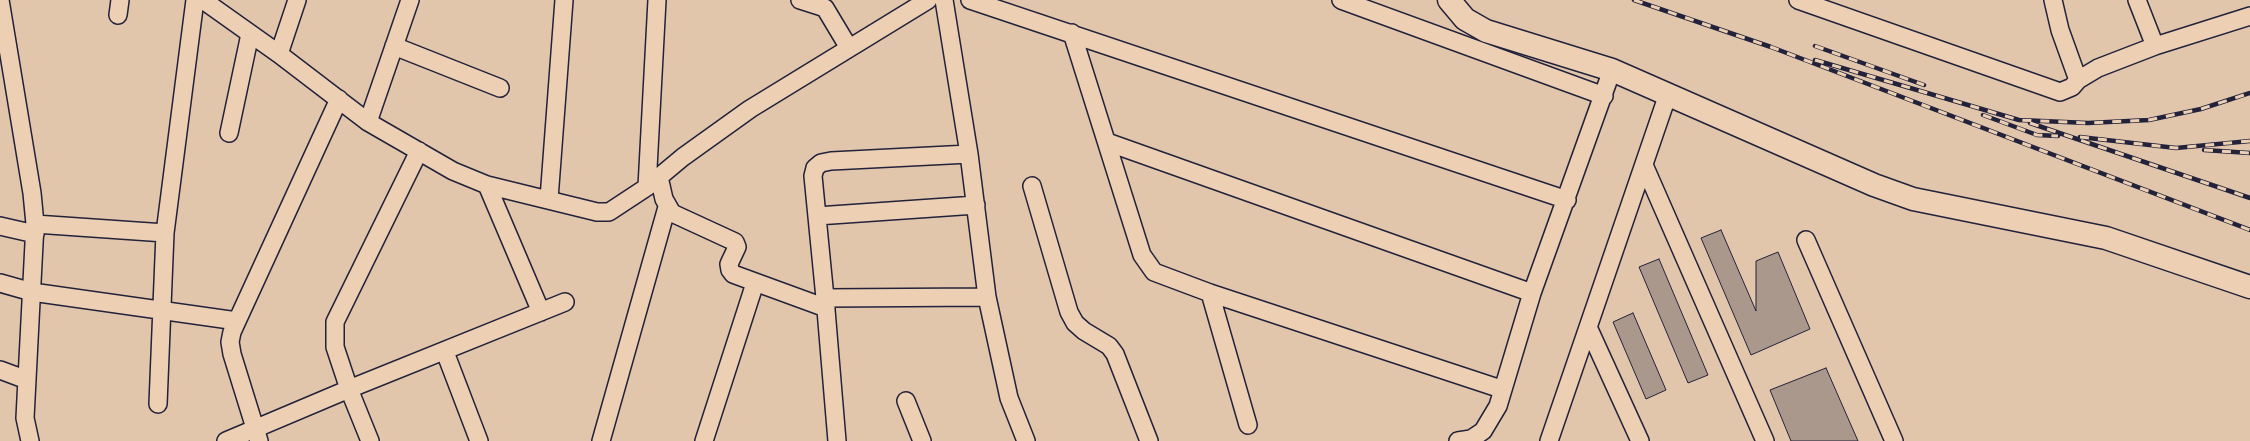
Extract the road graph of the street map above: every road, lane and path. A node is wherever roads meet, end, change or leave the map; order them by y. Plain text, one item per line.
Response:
1 (0, 0) edge
2 (195, 0) edge
3 (203, 0) edge
4 (297, 0) edge
5 (410, 0) edge
6 (564, 0) edge
7 (657, 0) edge
8 (800, 0) edge
9 (928, 0) edge
10 (944, 0) edge
11 (970, 0) edge
12 (1342, 0) edge
13 (1449, 0) edge
14 (1798, 0) edge
15 (2053, 0) edge
16 (2136, 0) edge
17 (2250, 16) edge
18 (1072, 33) junction
19 (250, 34) junction
20 (394, 46) junction
21 (2155, 46) junction
22 (850, 48) junction
23 (279, 54) junction
24 (1612, 70) junction
25 (2078, 80) junction
26 (500, 88) dead end
27 (1668, 94) junction
28 (1604, 96) junction
29 (339, 99) junction
30 (368, 122) junction
31 (229, 133) dead end
32 (1107, 142) junction
33 (419, 151) junction
34 (969, 154) junction
35 (1644, 165) junction
36 (653, 182) junction
37 (487, 185) junction
38 (1032, 186) dead end
39 (549, 199) junction
40 (1567, 200) junction
41 (976, 205) junction
42 (667, 207) junction
43 (817, 216) junction
44 (0, 226) edge
45 (35, 229) junction
46 (165, 232) junction
47 (1806, 240) dead end
48 (0, 283) edge
49 (755, 283) junction
50 (2250, 287) edge
51 (32, 292) junction
52 (1210, 293) junction
53 (1532, 293) junction
54 (987, 297) junction
55 (565, 302) dead end
56 (826, 303) junction
57 (162, 310) junction
58 (541, 312) junction
59 (237, 321) junction
60 (1588, 327) junction
61 (445, 352) junction
62 (0, 370) edge
63 (27, 380) junction
64 (349, 389) junction
65 (1501, 389) junction
66 (906, 401) dead end
67 (158, 404) dead end
68 (1248, 425) dead end
69 (257, 436) edge
70 (1467, 440) edge
71 (30, 441) edge
72 (226, 441) edge
73 (370, 441) edge
74 (478, 441) edge
75 (601, 441) edge
76 (704, 441) edge
77 (837, 441) edge
78 (922, 441) edge
79 (1026, 441) edge
80 (1149, 441) edge
81 (1549, 441) edge
82 (1640, 441) edge
83 (1765, 441) edge
84 (1894, 441) edge

1 - 45 street
2 - 46 street
3 - 19 street
4 - 23 street
5 - 20 street
6 - 39 street
7 - 36 street
8 - 22 street
9 - 22 street
10 - 34 street
11 - 18 street
12 - 28 street
13 - 24 street
14 - 25 street
15 - 25 street
16 - 21 street
17 - 21 street
18 - 32 street
18 - 40 street
19 - 23 street
19 - 31 street
20 - 26 street
20 - 30 street
21 - 25 street
22 - 36 street
23 - 29 street
24 - 27 street
24 - 28 street
27 - 35 street
27 - 50 street
28 - 40 street
29 - 30 street
29 - 59 street
30 - 33 street
32 - 52 street
32 - 53 street
33 - 37 street
33 - 64 street
34 - 41 street
34 - 43 street
35 - 60 street
35 - 83 street
36 - 39 street
36 - 42 street
37 - 39 street
37 - 58 street
38 - 80 street
40 - 53 street
41 - 43 street
41 - 54 street
42 - 49 street
42 - 75 street
43 - 56 street
44 - 45 street
45 - 46 street
45 - 51 street
46 - 57 street
47 - 84 street
48 - 51 street
49 - 56 street
49 - 76 street
51 - 57 street
51 - 63 street
52 - 65 street
52 - 68 street
53 - 65 street
54 - 56 street
54 - 79 street
55 - 58 street
56 - 77 street
57 - 59 street
57 - 67 street
58 - 61 street
59 - 69 street
60 - 81 street
60 - 82 street
61 - 64 street
61 - 74 street
62 - 63 street
63 - 71 street
64 - 69 street
64 - 73 street
65 - 70 street
66 - 78 street
69 - 72 street

